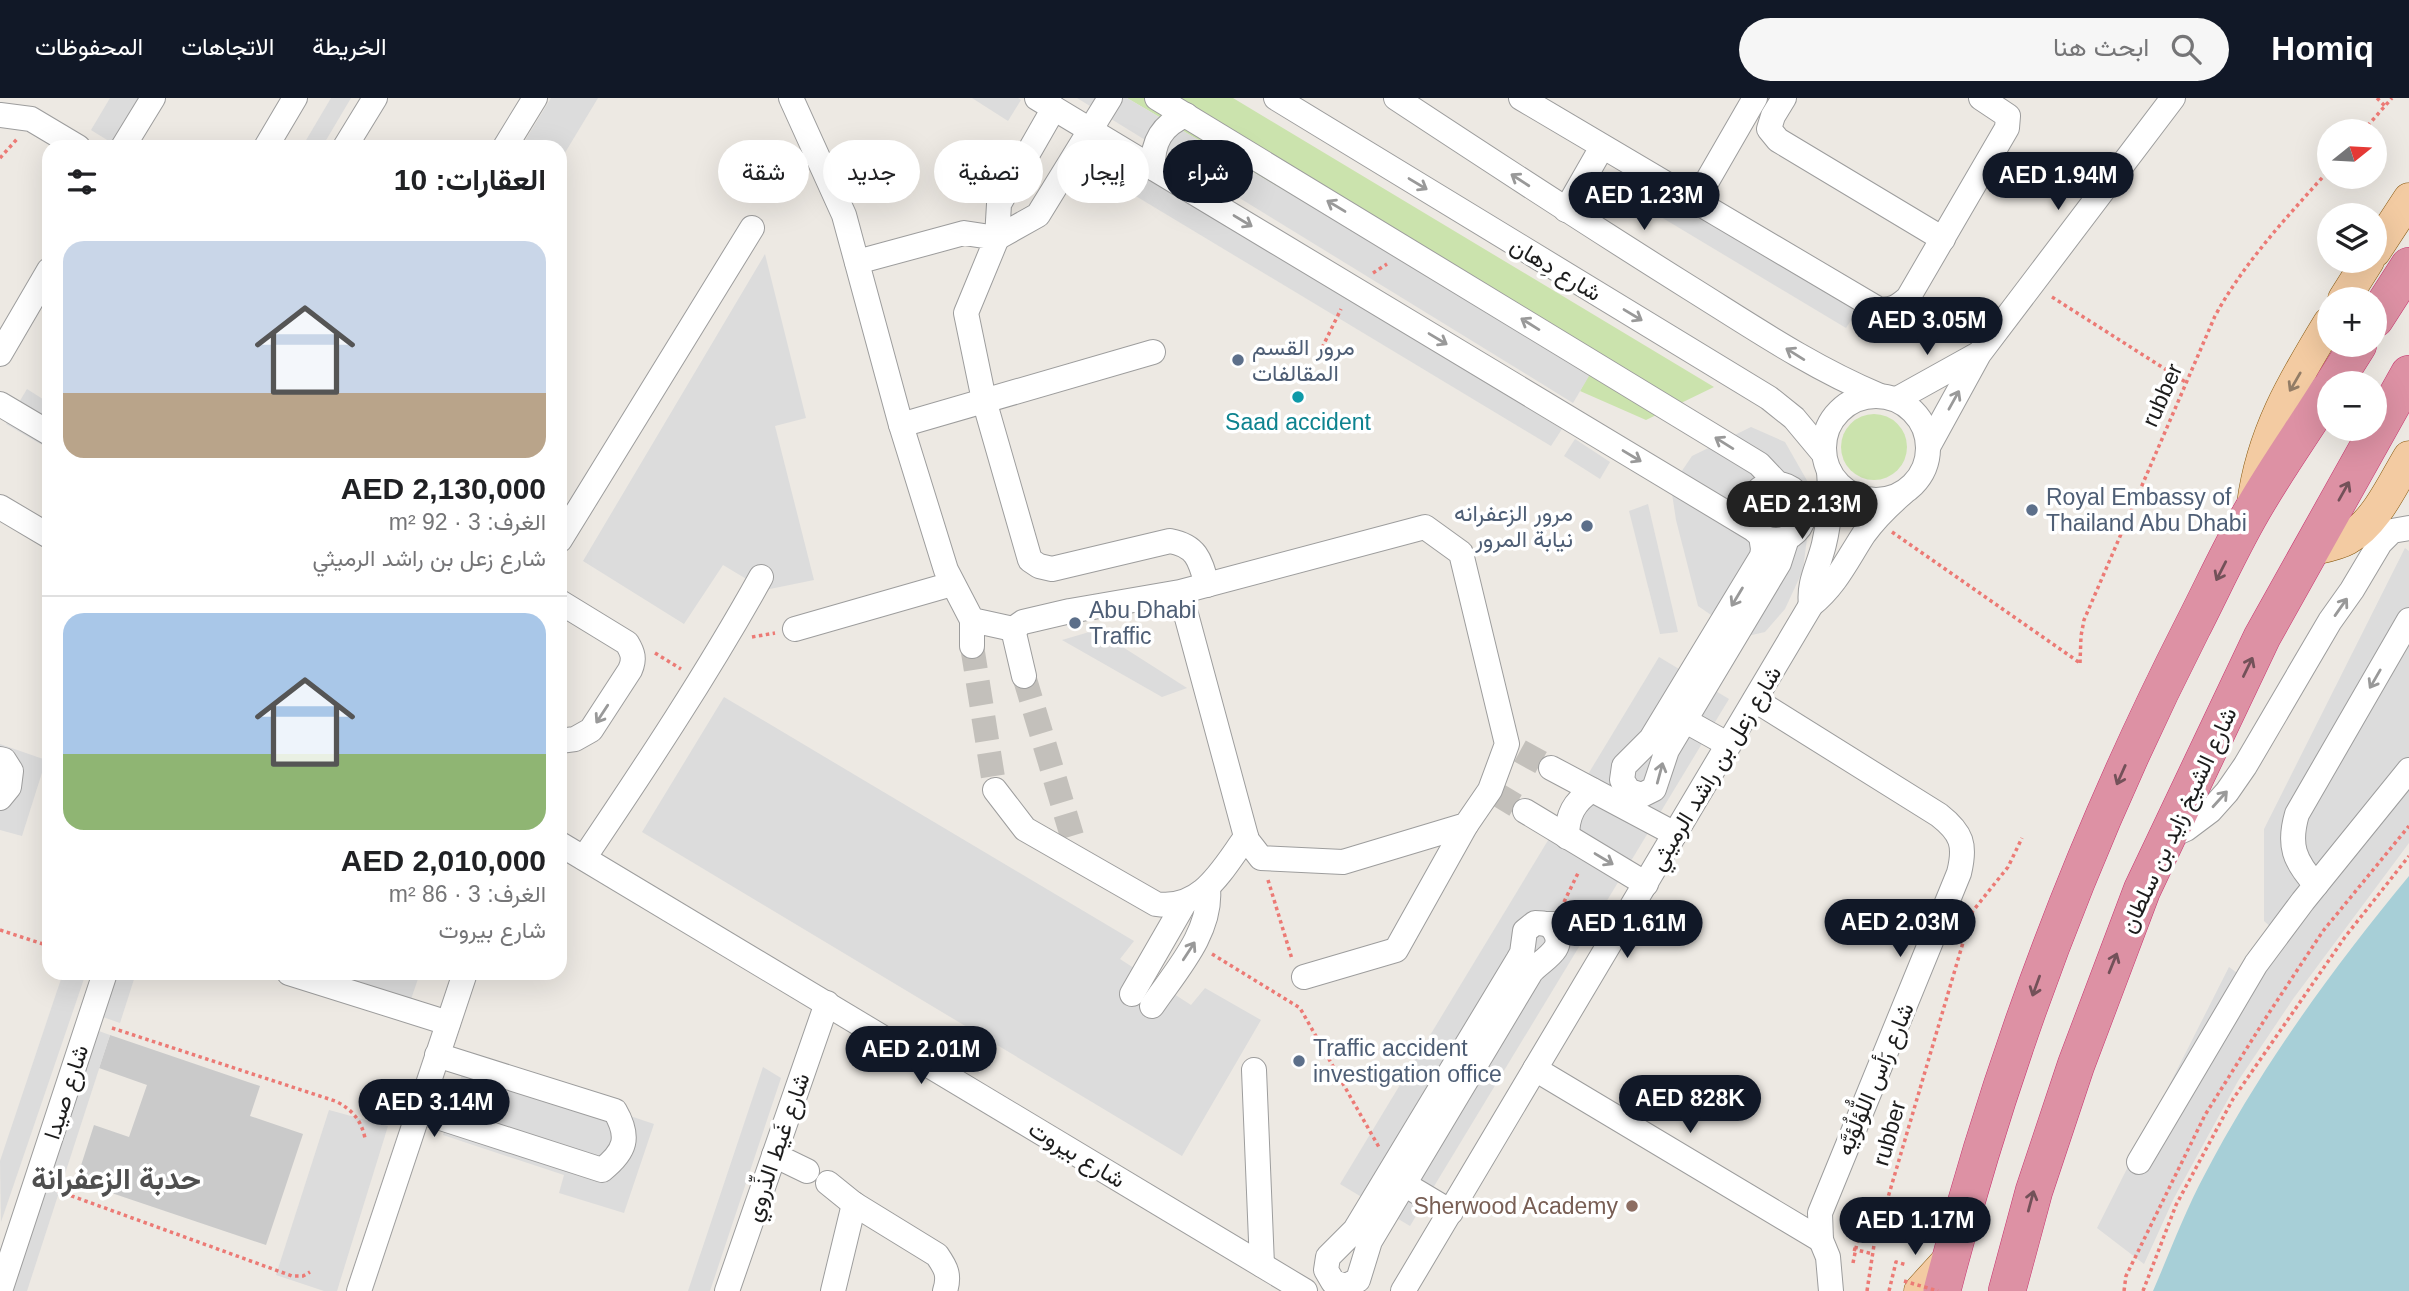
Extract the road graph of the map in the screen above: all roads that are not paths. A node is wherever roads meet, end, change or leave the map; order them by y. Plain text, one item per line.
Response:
1 (17, 98) edge
2 (153, 98) edge
3 (295, 98) edge
4 (375, 98) edge
5 (535, 98) edge
6 (791, 98) edge
7 (1110, 98) edge
8 (1157, 98) edge
9 (1276, 98) edge
10 (1396, 98) edge
11 (1521, 98) edge
12 (1754, 98) edge
13 (1784, 98) edge
14 (2173, 98) edge
15 (1996, 102) edge
16 (1046, 103) edge
17 (0, 115) edge
18 (1186, 116) junction
19 (31, 119) junction
20 (1090, 130) junction
21 (66, 140) edge
22 (127, 140) edge
23 (270, 140) edge
24 (349, 140) edge
25 (509, 140) edge
26 (1602, 147) junction
27 (1153, 168) junction
28 (2409, 199) edge
29 (1695, 202) junction
30 (1566, 210) junction
31 (752, 228) dead end
32 (2387, 233) edge
33 (997, 238) junction
34 (1943, 239) junction
35 (857, 262) junction
36 (2409, 266) edge
37 (42, 290) edge
38 (2387, 300) edge
39 (2317, 344) edge
40 (1153, 352) dead end
41 (0, 354) edge
42 (1979, 354) junction
43 (2409, 374) edge
44 (1888, 397) junction
45 (984, 400) junction
46 (0, 404) edge
47 (2317, 409) edge
48 (901, 425) junction
49 (42, 429) edge
50 (1928, 447) junction
51 (2409, 457) edge
52 (1826, 463) junction
53 (1778, 484) junction
54 (1902, 494) junction
55 (0, 507) edge
56 (2252, 510) junction
57 (2409, 528) edge
58 (567, 529) edge
59 (42, 532) edge
60 (1757, 532) junction
61 (1787, 538) junction
62 (2310, 550) junction
63 (761, 577) dead end
64 (952, 584) junction
65 (1207, 585) junction
66 (1180, 592) junction
67 (1811, 605) junction
68 (567, 606) edge
69 (972, 620) junction
70 (2409, 620) edge
71 (794, 629) road end
72 (1013, 629) junction
73 (972, 646) tunnel mouth
74 (1024, 676) tunnel mouth
75 (1755, 700) junction
76 (1685, 720) junction
77 (567, 740) edge
78 (1729, 745) junction
79 (0, 759) edge
80 (1550, 768) tunnel mouth
81 (2409, 770) edge
82 (995, 790) tunnel mouth
83 (1592, 790) junction
84 (0, 798) edge
85 (1525, 811) tunnel mouth
86 (1466, 825) junction
87 (1675, 834) junction
88 (1246, 836) junction
89 (1567, 836) junction
90 (2166, 839) junction
91 (567, 848) edge
92 (584, 858) junction
93 (1646, 884) junction
94 (2316, 885) junction
95 (1208, 889) junction
96 (1185, 902) junction
97 (1622, 924) junction
98 (1304, 977) road end
99 (103, 980) edge
100 (311, 980) edge
101 (463, 980) edge
102 (827, 1003) junction
103 (449, 1023) junction
104 (438, 1055) junction
105 (1535, 1069) junction
106 (1254, 1070) dead end
107 (419, 1111) junction
108 (774, 1155) junction
109 (2139, 1162) dead end
110 (807, 1171) dead end
111 (828, 1183) dead end
112 (854, 1204) junction
113 (1451, 1212) junction
114 (1821, 1240) junction
115 (1262, 1265) junction
116 (1943, 1280) edge
117 (1912, 1286) edge
118 (0, 1291) edge
119 (359, 1291) edge
120 (727, 1291) edge
121 (833, 1291) edge
122 (945, 1291) edge
123 (1305, 1291) edge
124 (1404, 1291) edge
125 (1831, 1291) edge
126 (2007, 1291) edge

1 - 19 street
2 - 22 street
3 - 23 street
4 - 24 street
5 - 25 street
6 - 35 street
7 - 20 street
8 - 18 street
9 -> 52 street, شارع دِهان
30 -> 10 street
11 - 26 street
12 - 29 street
13 - 34 street
14 - 42 street
15 - 34 street
16 - 20 street
16 - 33 street
17 - 19 street
18 - 27 street
53 -> 18 street
19 - 21 street
20 - 27 street
20 - 33 street
26 - 29 street
26 - 30 street
27 -> 60 street
28 - 32 main road
29 - 34 street
44 -> 30 street
31 - 58 street
33 - 35 street
33 - 45 street
35 - 48 street
36 - 38 highway
37 - 41 street
39 -> 56 main road
40 - 45 street
42 - 44 street
50 -> 42 street
62 -> 43 highway, شارع الشيخ زايد بن سلطان
44 - 50 street
44 - 52 street
45 - 48 street
45 - 65 street
46 - 49 street
47 - 56 highway
48 - 64 street
50 - 54 street
51 - 62 main road
52 - 54 street
52 - 67 street, شارع زعل بن راشد الرميثي
53 - 60 street
53 - 61 street
54 - 67 street, شارع زعل بن راشد الرميثي
55 - 59 street
56 -> 116 highway
90 -> 57 street
60 - 61 street
60 -> 76 street
61 - 76 street
90 -> 62 highway, شارع الشيخ زايد بن سلطان
63 - 92 street
64 - 69 street
64 - 71 street
65 - 66 street
65 - 86 street
66 - 72 street
66 - 88 street
67 - 75 street, شارع زعل بن راشد الرميثي
68 -> 77 street
69 - 72 street
69 - 73 street
70 -> 94 street
72 - 74 street
75 - 78 street, شارع زعل بن راشد الرميثي
75 - 114 street, شارع رَأس اللُّؤلُؤيَّه
76 - 78 street
78 - 87 street, شارع زعل بن راشد الرميثي
79 - 84 street
80 - 83 street
81 - 94 street
82 - 96 street
83 - 87 street
83 - 89 street
85 - 89 street
86 - 88 street
86 - 98 street
87 - 93 street, شارع زعل بن راشد الرميثي
88 - 95 street
89 -> 93 street
126 -> 90 highway, شارع الشيخ زايد بن سلطان
91 - 92 street, شارع بيروت
92 - 102 street, شارع بيروت
93 - 97 street, شارع زعل بن راشد الرميثي
94 - 109 street
95 - 96 street
96 -> 95 street
97 - 105 street, شارع زعل بن راشد الرميثي
97 - 113 street
99 - 118 street, شارع صيدا
100 - 103 street
101 - 103 street
102 - 108 street, شارع غَيط الذِّروي
102 - 115 street, شارع بيروت
103 - 104 street
104 - 107 street
104 - 107 street
105 - 113 street, شارع زعل بن راشد الرميثي
105 - 114 street
106 - 115 street
107 - 119 street
108 - 110 street
108 - 120 street, شارع غَيط الذِّروي
111 - 112 street
112 - 121 street
112 - 122 street
113 - 124 street, شارع زعل بن راشد الرميثي
114 - 125 street, شارع رَأس اللُّؤلُؤيَّه
115 - 123 street, شارع بيروت
116 - 117 main road

